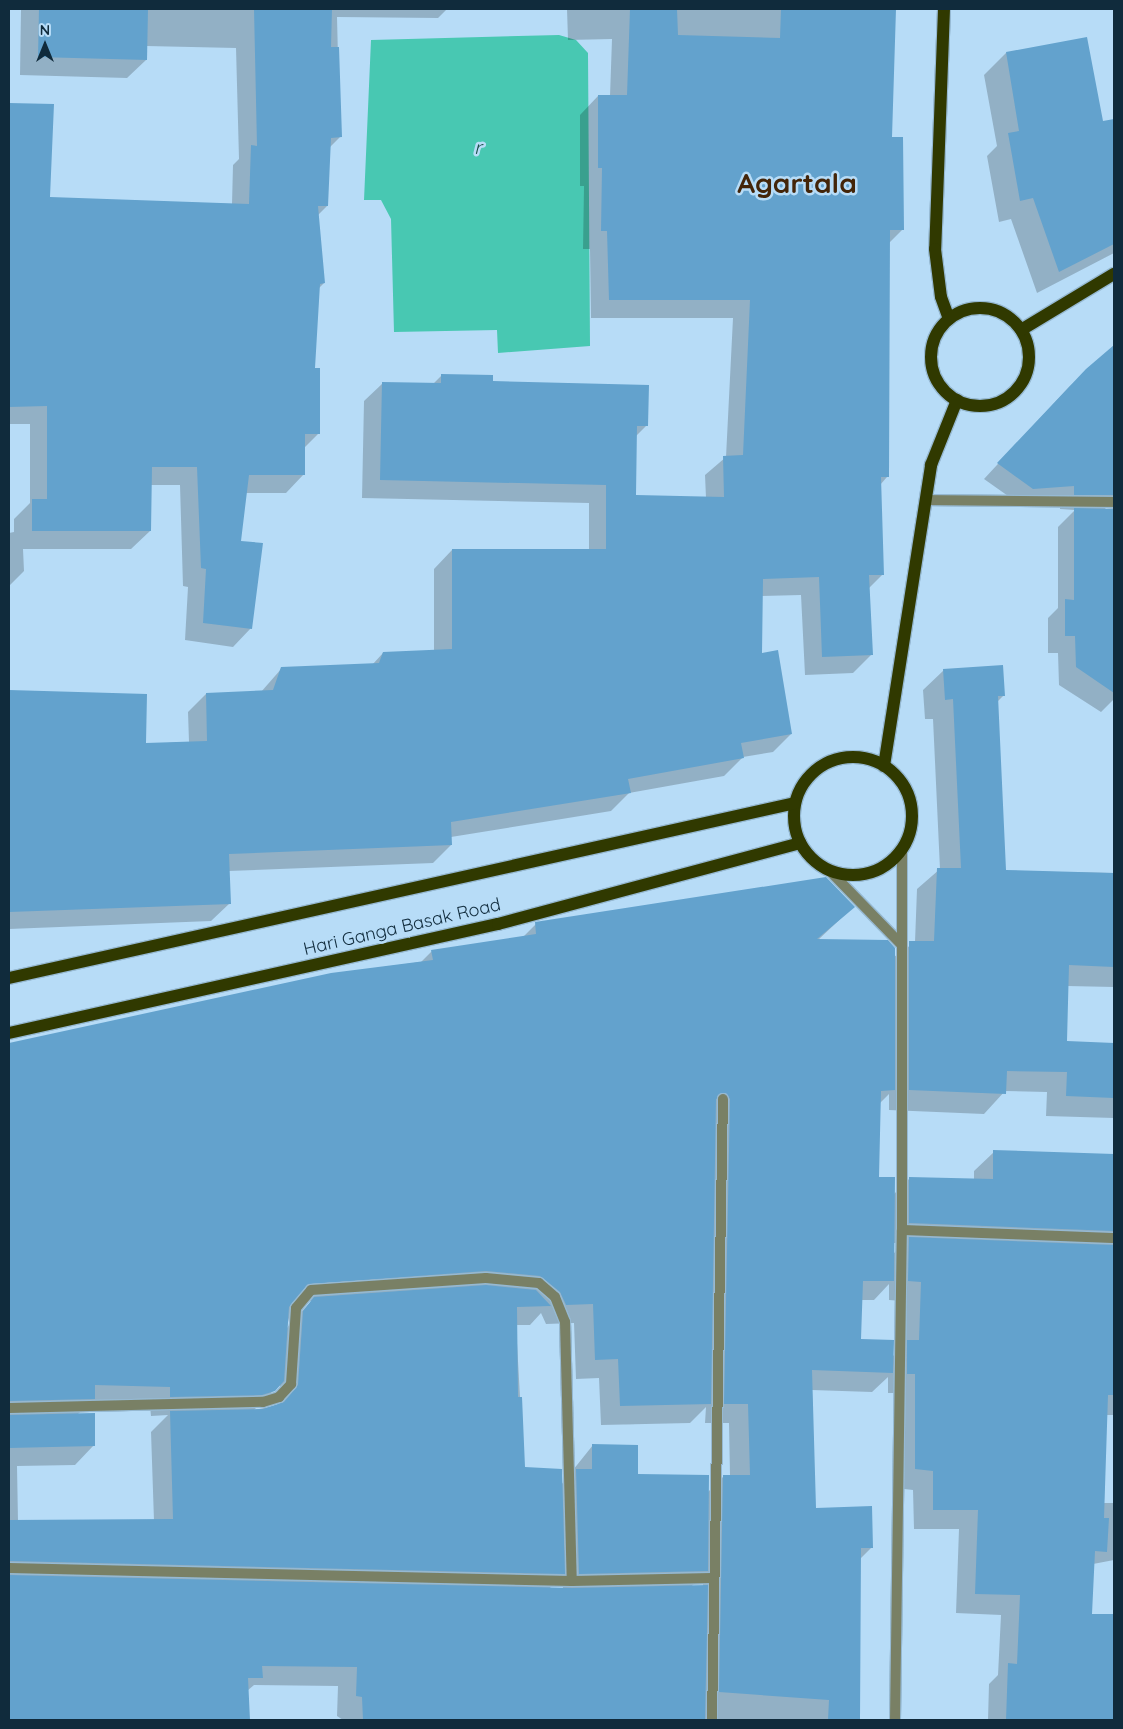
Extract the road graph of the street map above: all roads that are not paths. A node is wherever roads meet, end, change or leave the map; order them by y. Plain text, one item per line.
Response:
1 (944, 9) edge
2 (1114, 274) edge
3 (949, 319) junction
4 (1021, 330) junction
5 (958, 400) junction
6 (926, 500) junction
7 (1114, 502) edge
8 (884, 766) junction
9 (795, 803) junction
10 (800, 843) junction
11 (902, 850) junction
12 (829, 870) junction
13 (901, 944) junction
14 (9, 978) edge
15 (9, 1033) edge
16 (723, 1100) dead end
17 (902, 1230) junction
18 (1114, 1238) edge
19 (9, 1408) edge
20 (9, 1568) edge
21 (712, 1578) junction
22 (572, 1581) junction
23 (712, 1720) edge
24 (895, 1720) edge

1 - 3 main road
2 - 4 main road
3 - 4 main road
3 - 5 main road
4 - 5 main road
5 - 6 main road
6 - 7 street
6 - 8 main road
8 - 9 main road
8 - 11 main road
9 - 10 main road
9 - 14 main road, Hari Ganga Basak Road
10 - 12 main road
10 - 15 main road, Hari Ganga Basak Road
11 - 12 main road
11 - 13 street
12 - 13 street
13 - 17 street
16 - 21 street
17 - 18 street
17 - 24 street
19 - 22 street
20 - 22 street
21 - 22 street
21 - 23 street

